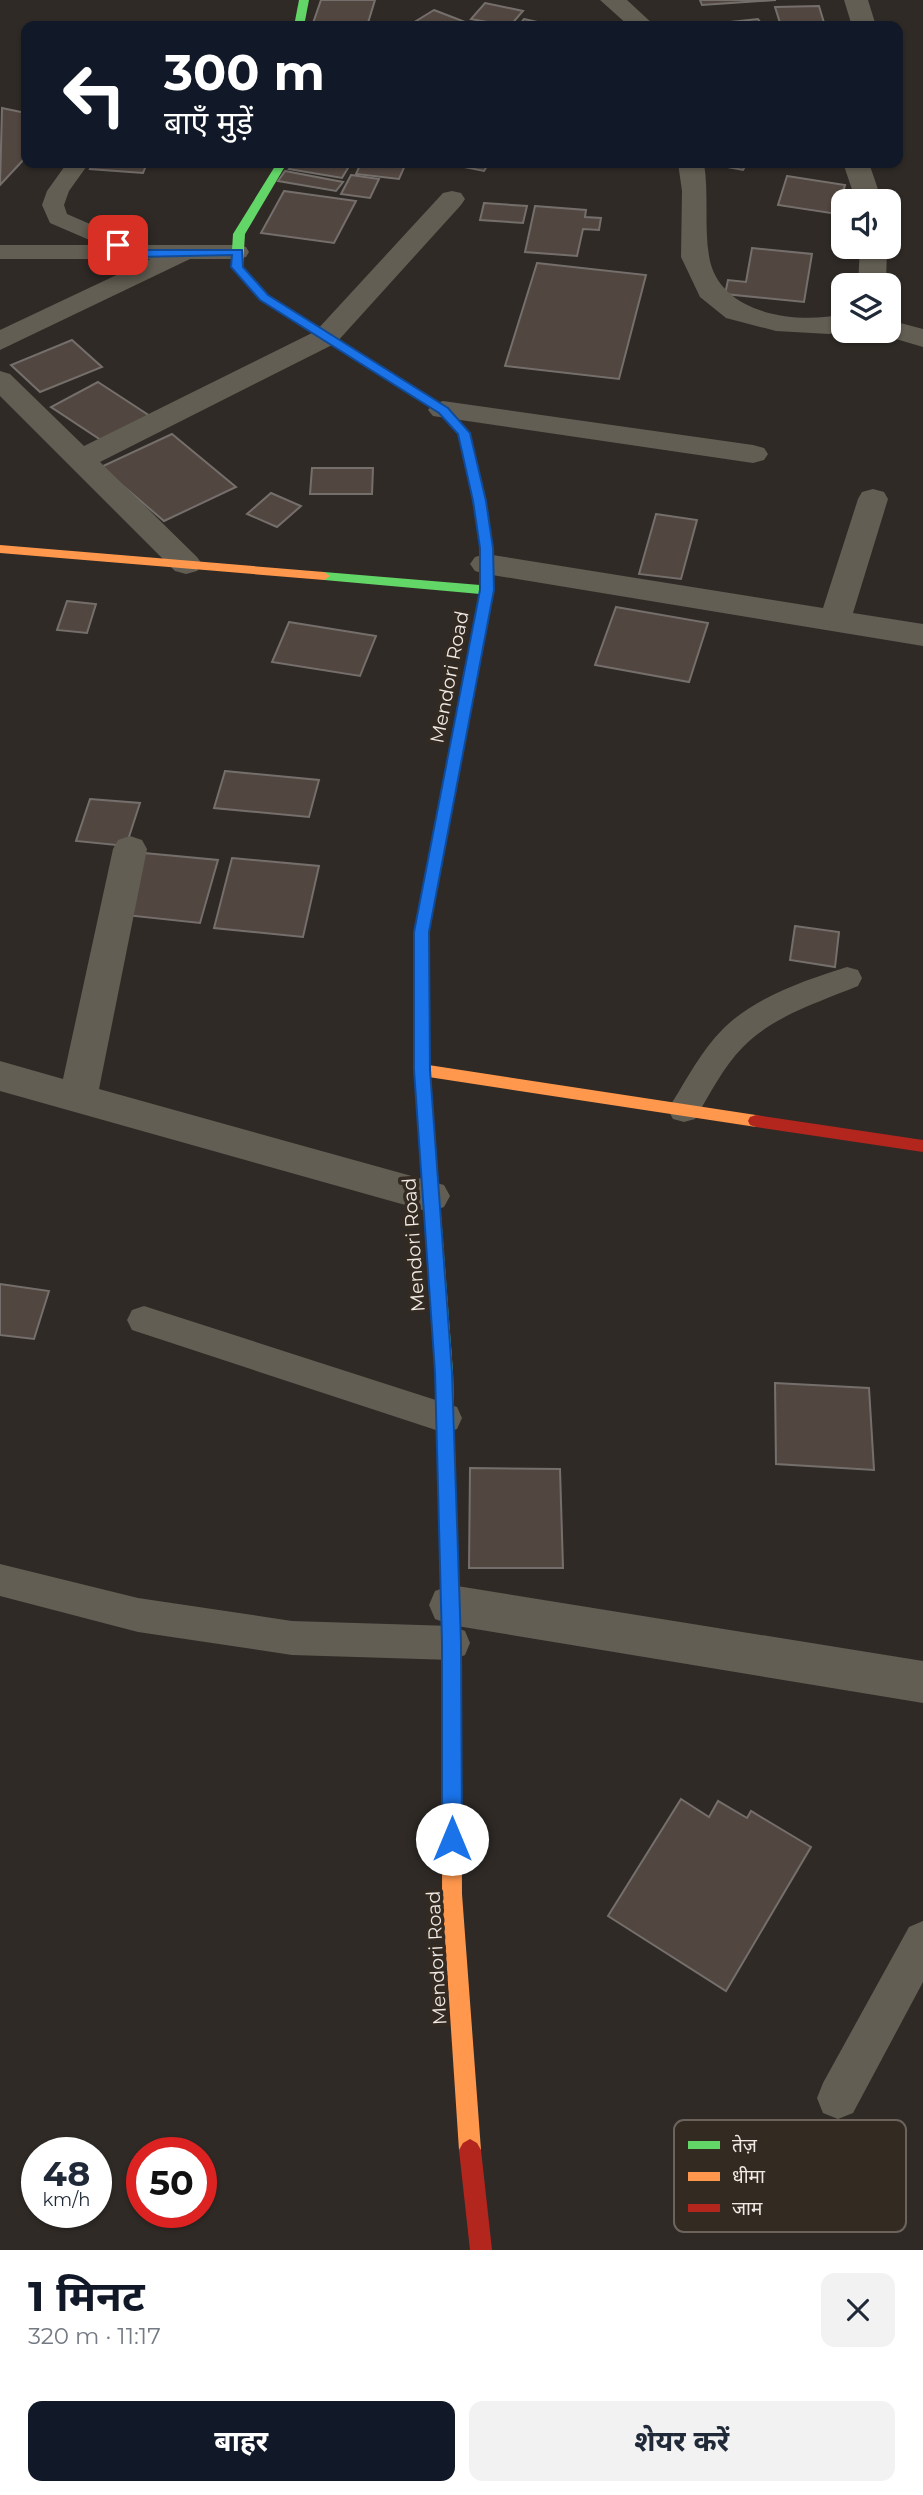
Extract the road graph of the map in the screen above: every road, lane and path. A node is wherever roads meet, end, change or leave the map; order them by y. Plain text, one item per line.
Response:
1 (304, 0) edge
2 (612, 0) edge
3 (856, 0) edge
4 (300, 21) edge
5 (634, 21) edge
6 (862, 21) edge
7 (74, 168) edge
8 (279, 168) edge
9 (692, 168) edge
10 (858, 168) edge
11 (865, 189) edge
12 (452, 199) dead end
13 (0, 252) edge
14 (238, 252) junction
15 (138, 253) junction
16 (180, 253) junction
17 (831, 325) edge
18 (901, 332) edge
19 (326, 337) junction
20 (923, 338) edge
21 (0, 341) edge
22 (0, 380) edge
23 (443, 410) junction
24 (752, 454) dead end
25 (79, 461) junction
26 (873, 499) dead end
27 (0, 549) edge
28 (186, 564) junction
29 (486, 577) junction
30 (835, 620) junction
31 (923, 635) edge
32 (130, 849) dead end
33 (848, 978) dead end
34 (422, 1070) junction
35 (0, 1076) edge
36 (78, 1098) junction
37 (684, 1110) junction
38 (923, 1146) edge
39 (430, 1196) junction
40 (144, 1320) dead end
41 (445, 1418) junction
42 (0, 1580) edge
43 (451, 1624) junction
44 (923, 1682) edge
45 (923, 1941) edge
46 (838, 2098) dead end
47 (481, 2250) edge

1 - 4 main road
2 - 5 street
3 - 6 street
7 - 15 lane
8 - 14 main road
9 - 17 street
10 - 11 street
12 - 19 street
13 - 15 lane
14 - 16 lane
14 - 19 main road, Mendori Road
15 - 16 lane
16 - 21 street
18 - 20 street
19 - 23 main road, Mendori Road
19 - 25 street
22 - 25 street
23 - 24 street
23 - 29 main road, Mendori Road
25 - 28 street
26 - 30 street
27 - 28 main road
28 - 29 main road
29 - 30 street
29 - 34 main road, Mendori Road
30 - 31 street
32 - 36 street
33 - 37 lane
34 - 37 main road
34 - 39 main road, Mendori Road
35 - 36 street
36 - 39 street
37 - 38 main road
39 - 41 main road, Mendori Road
40 - 41 lane
41 - 43 main road, Mendori Road
42 - 43 lane
43 - 44 street
43 - 47 main road, Mendori Road
45 - 46 lane

